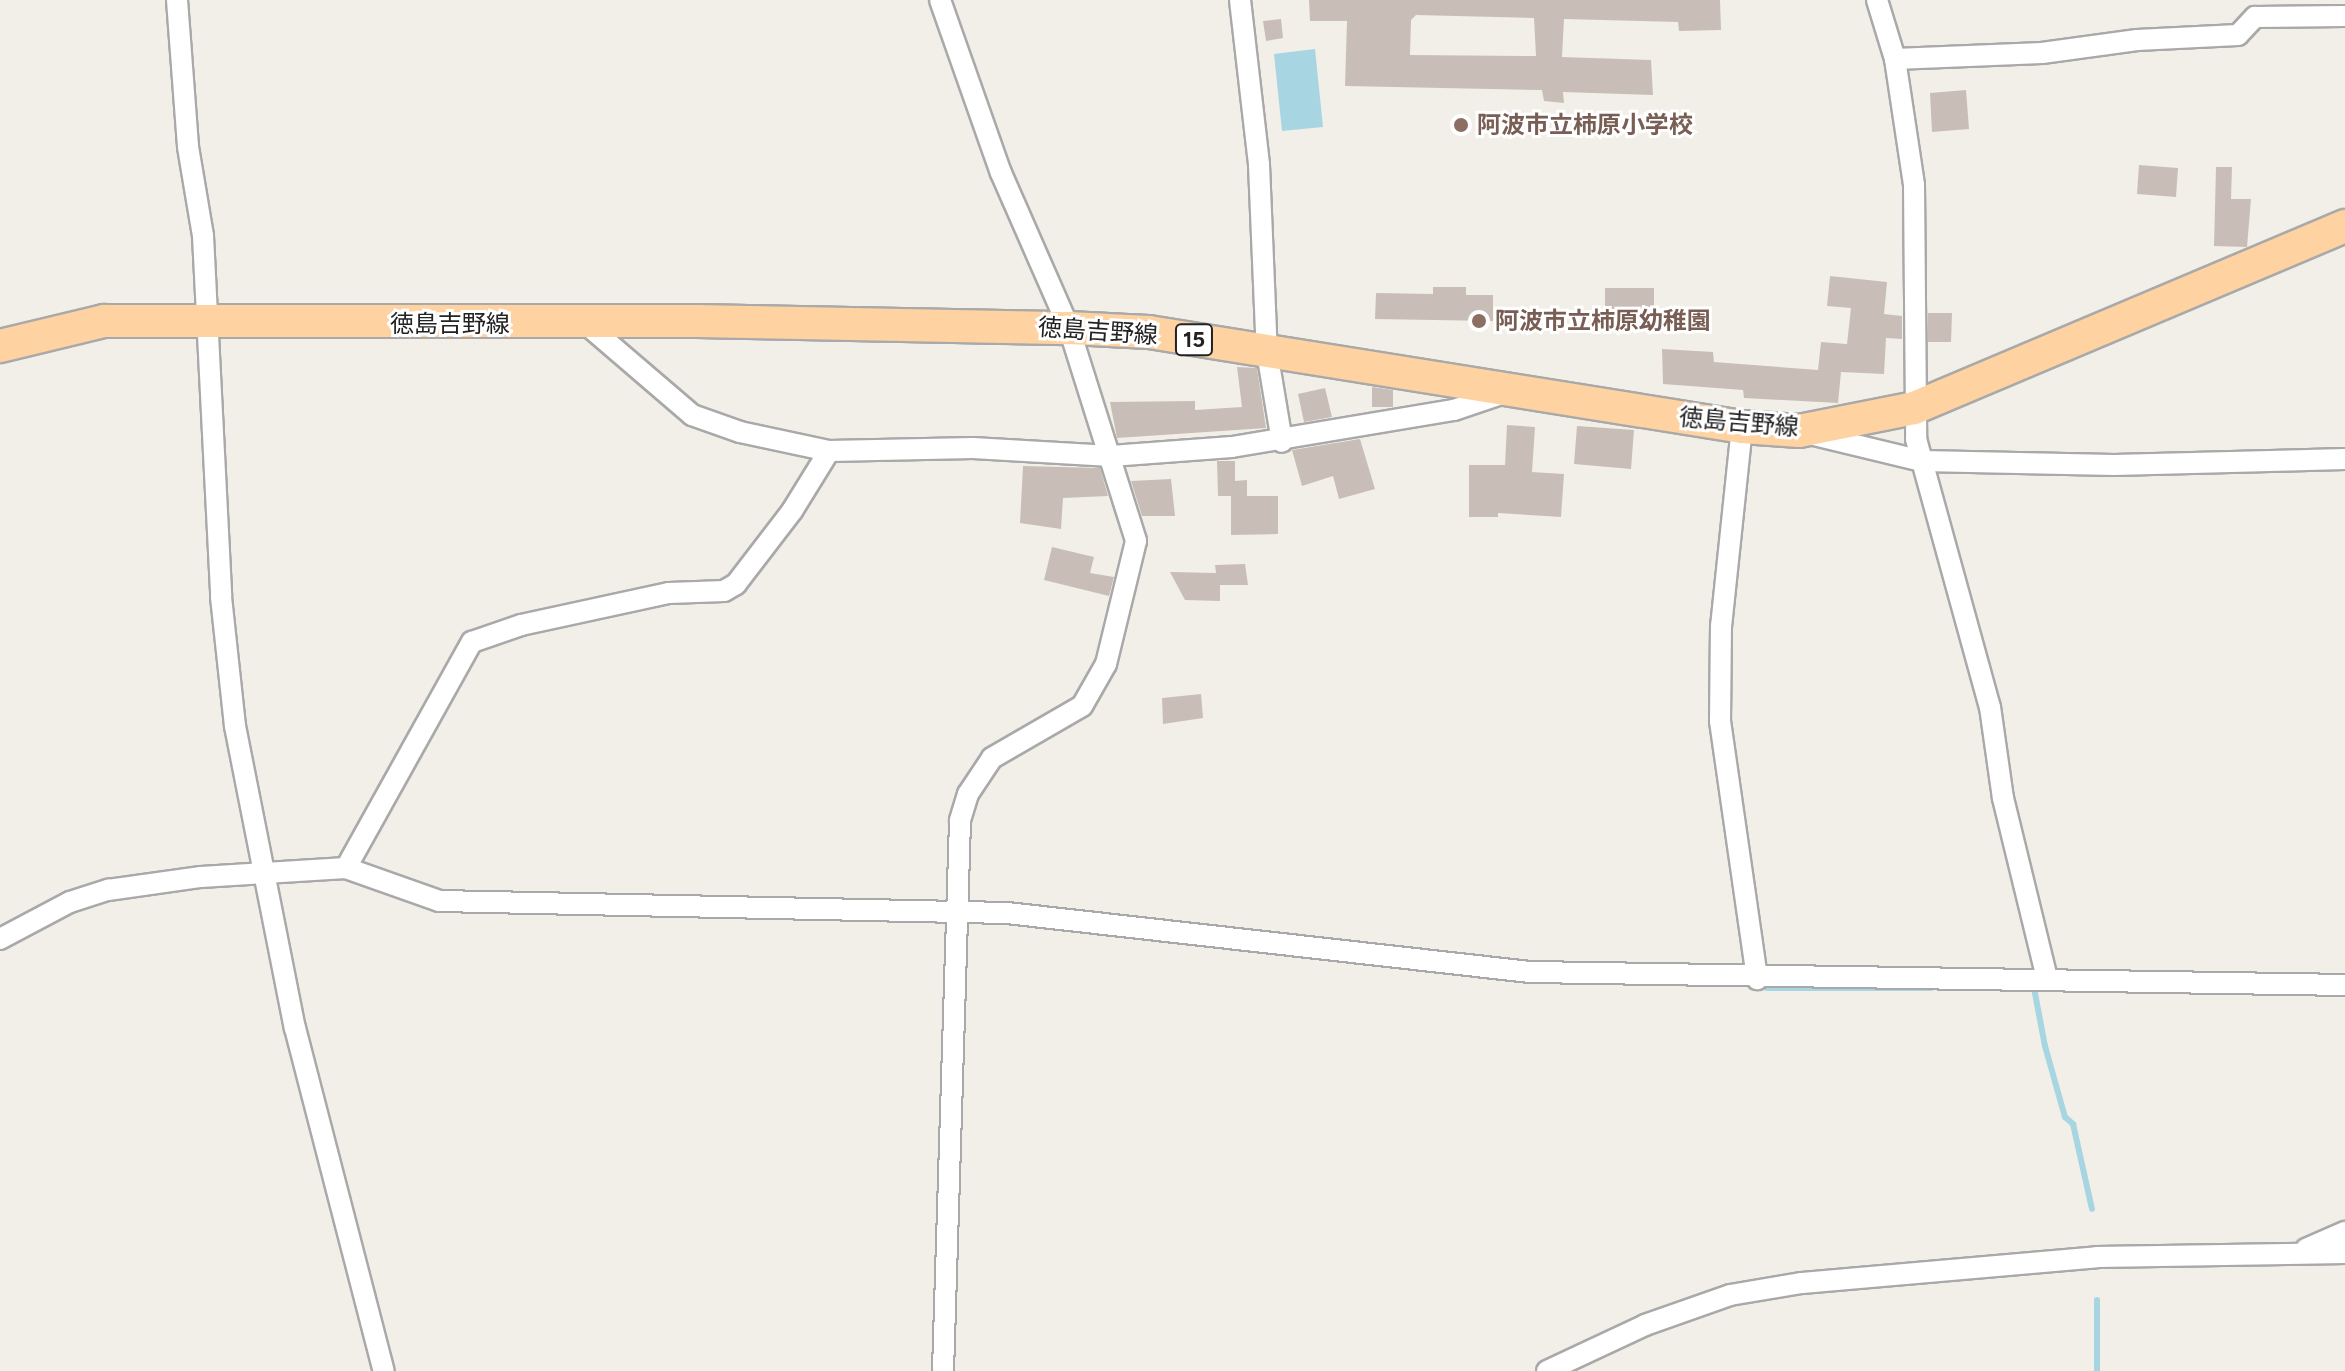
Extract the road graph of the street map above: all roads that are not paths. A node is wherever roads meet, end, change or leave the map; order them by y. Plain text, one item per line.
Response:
1 (177, 0) edge
2 (940, 0) edge
3 (1240, 0) edge
4 (1877, 0) edge
5 (2345, 16) edge
6 (1895, 59) junction
7 (2345, 226) edge
8 (207, 323) junction
9 (586, 324) junction
10 (1069, 328) junction
11 (0, 346) edge
12 (1267, 352) junction
13 (1508, 392) junction
14 (1914, 408) junction
15 (1742, 427) junction
16 (1799, 431) junction
17 (1282, 442) junction
18 (829, 451) junction
19 (1111, 456) junction
20 (2345, 459) edge
21 (1922, 461) junction
22 (346, 868) junction
23 (262, 872) junction
24 (956, 912) junction
25 (0, 939) edge
26 (2047, 978) junction
27 (1757, 979) junction
28 (2345, 985) edge
29 (2345, 1232) edge
30 (2299, 1252) junction
31 (2345, 1253) edge
32 (384, 1371) edge
33 (943, 1371) edge
34 (1547, 1371) edge

1 - 8 street
2 - 10 street
3 - 12 street
4 - 6 street
5 - 6 street
6 - 14 street
7 - 14 main road, 徳島吉野線 / 15
8 - 9 main road, 徳島吉野線 / 15
8 - 11 main road, 徳島吉野線 / 15
8 - 23 street
9 - 10 main road, 徳島吉野線 / 15
9 - 18 street
10 - 12 main road, 徳島吉野線 / 15
10 - 19 street
12 - 13 main road, 徳島吉野線 / 15
12 - 17 street
13 - 15 main road, 徳島吉野線 / 15
13 - 17 street
14 - 16 main road, 徳島吉野線 / 15
14 - 21 street
15 - 16 main road, 徳島吉野線 / 15
15 - 27 street
16 - 21 street
17 - 19 street
18 - 19 street
18 - 22 street
19 - 24 street
20 - 21 street
21 - 26 street
22 - 23 street
22 - 24 street
23 - 25 street
23 - 32 street
24 - 27 street
24 - 33 street
26 - 27 street
26 - 28 street
29 - 30 street
30 - 31 street
30 - 34 street

